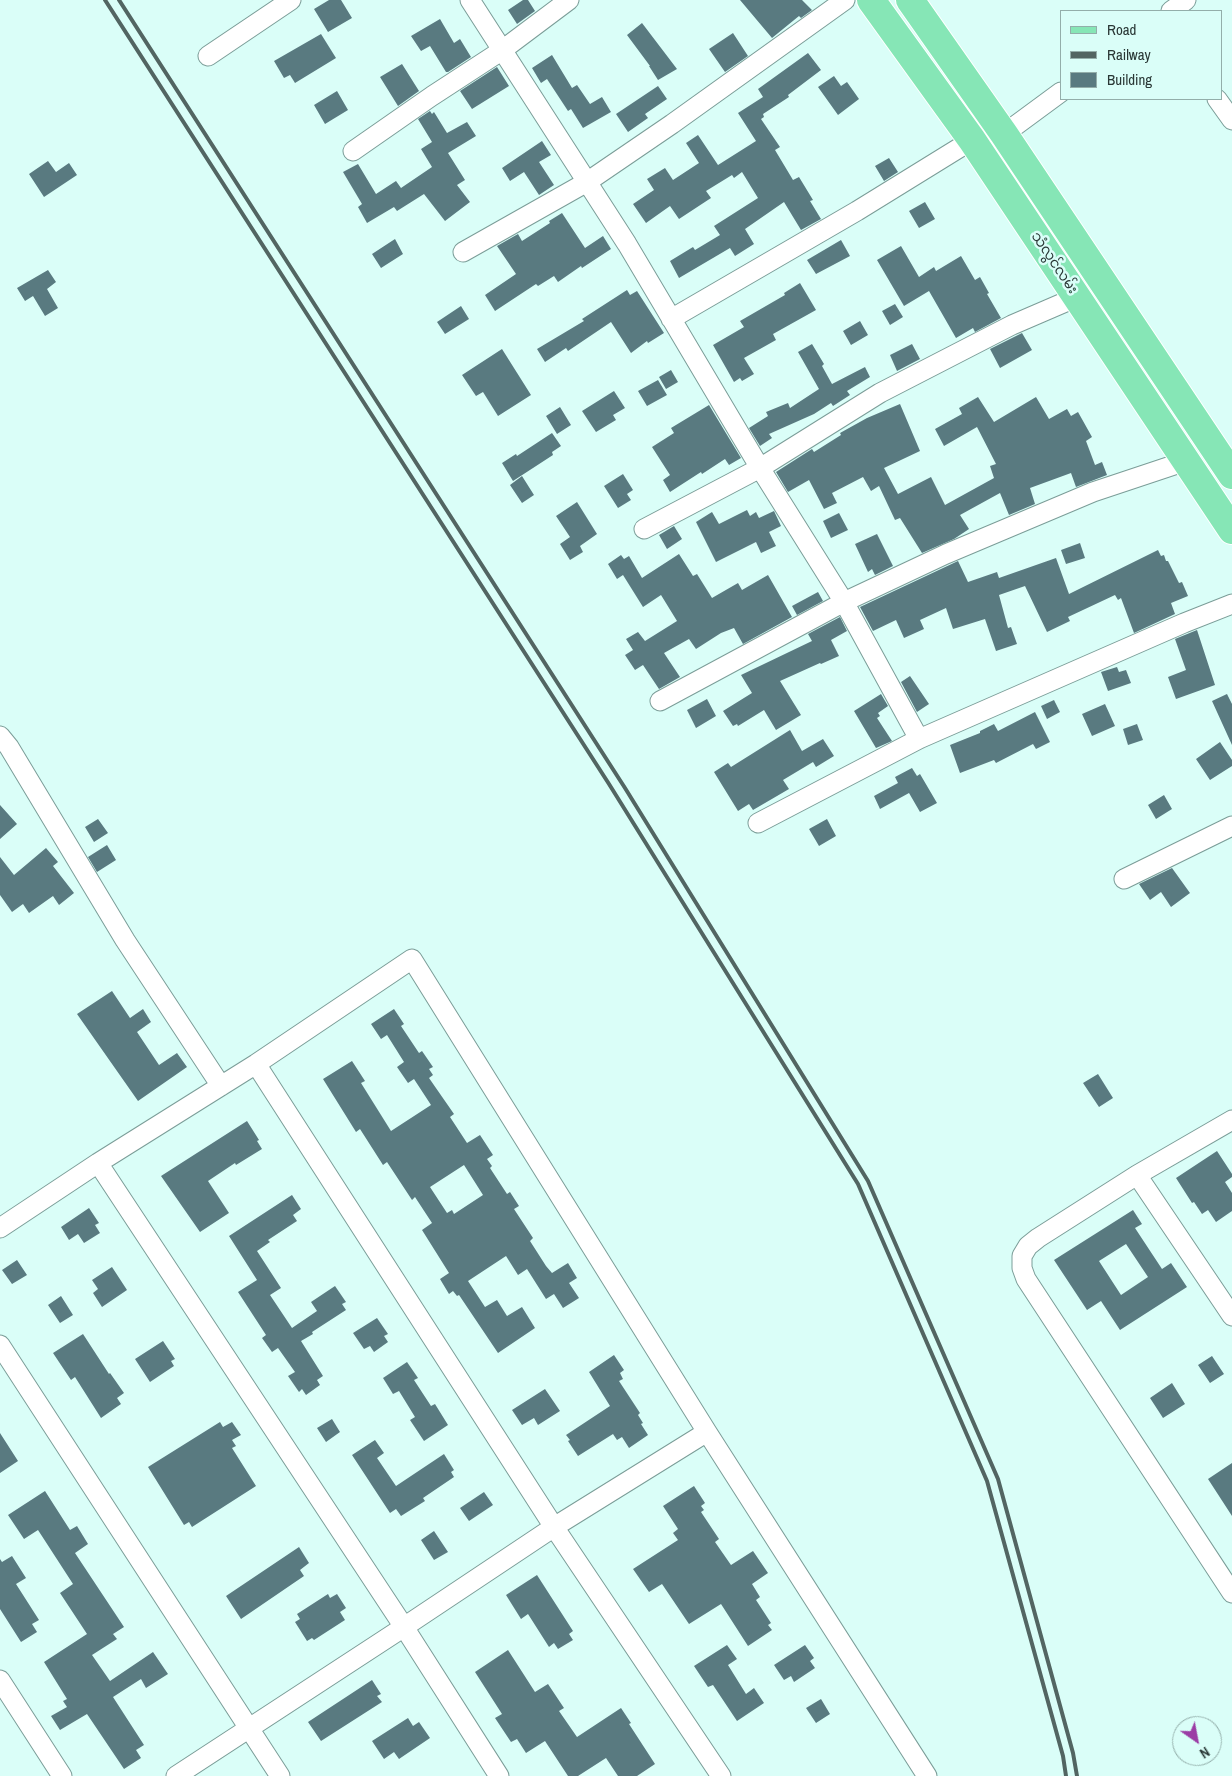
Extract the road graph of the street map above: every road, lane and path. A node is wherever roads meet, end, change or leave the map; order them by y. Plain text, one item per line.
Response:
1 (291, 0) edge
2 (470, 0) edge
3 (568, 0) edge
4 (845, 0) edge
5 (871, 0) edge
6 (910, 0) edge
7 (1186, 0) edge
8 (1172, 10) edge
9 (501, 51) junction
10 (208, 56) dead end
11 (1060, 93) edge
12 (1217, 100) edge
13 (1232, 120) edge
14 (1004, 134) junction
15 (972, 140) junction
16 (353, 151) dead end
17 (587, 182) junction
18 (463, 252) dead end
19 (1077, 297) junction
20 (671, 319) junction
21 (1186, 461) junction
22 (760, 468) junction
23 (1232, 475) edge
24 (644, 529) dead end
25 (1232, 530) edge
26 (844, 602) junction
27 (1232, 604) edge
28 (660, 701) dead end
29 (0, 736) edge
30 (919, 740) junction
31 (758, 824) dead end
32 (1232, 826) edge
33 (1124, 879) dead end
34 (256, 1064) junction
35 (221, 1086) junction
36 (1232, 1120) edge
37 (98, 1163) junction
38 (1137, 1175) junction
39 (0, 1228) edge
40 (1232, 1316) edge
41 (0, 1345) edge
42 (707, 1432) junction
43 (554, 1527) junction
44 (1232, 1593) edge
45 (404, 1627) junction
46 (0, 1680) edge
47 (249, 1728) junction
48 (62, 1776) edge
49 (176, 1776) edge
50 (280, 1776) edge
51 (499, 1776) edge
52 (722, 1776) edge
53 (927, 1776) edge

1 - 10 street
2 - 9 street
3 - 9 street
4 - 17 street
5 - 15 main road, သံလွင်လမ်း
6 - 14 main road
7 - 8 street
9 - 16 street
9 - 17 street
11 - 14 street
12 - 13 street
14 - 23 main road
15 - 19 main road, သံလွင်လမ်း
15 - 20 street
17 - 18 street
17 - 20 street
19 - 21 main road, သံလွင်လမ်း
19 - 22 street
20 - 22 street
21 - 25 main road, သံလွင်လမ်း
21 - 26 street
22 - 24 street
22 - 26 street
26 - 28 street
26 - 30 street
27 - 30 street
29 - 35 street
30 - 31 street
32 - 33 street
34 - 35 street
34 - 42 street
34 - 43 street
35 - 37 street
36 - 38 street
37 - 39 street
37 - 45 street
38 - 40 street
38 - 44 street
41 - 47 street
42 - 43 street
42 - 53 street
43 - 45 street
43 - 52 street
45 - 47 street
45 - 51 street
46 - 48 street
47 - 49 street
47 - 50 street

